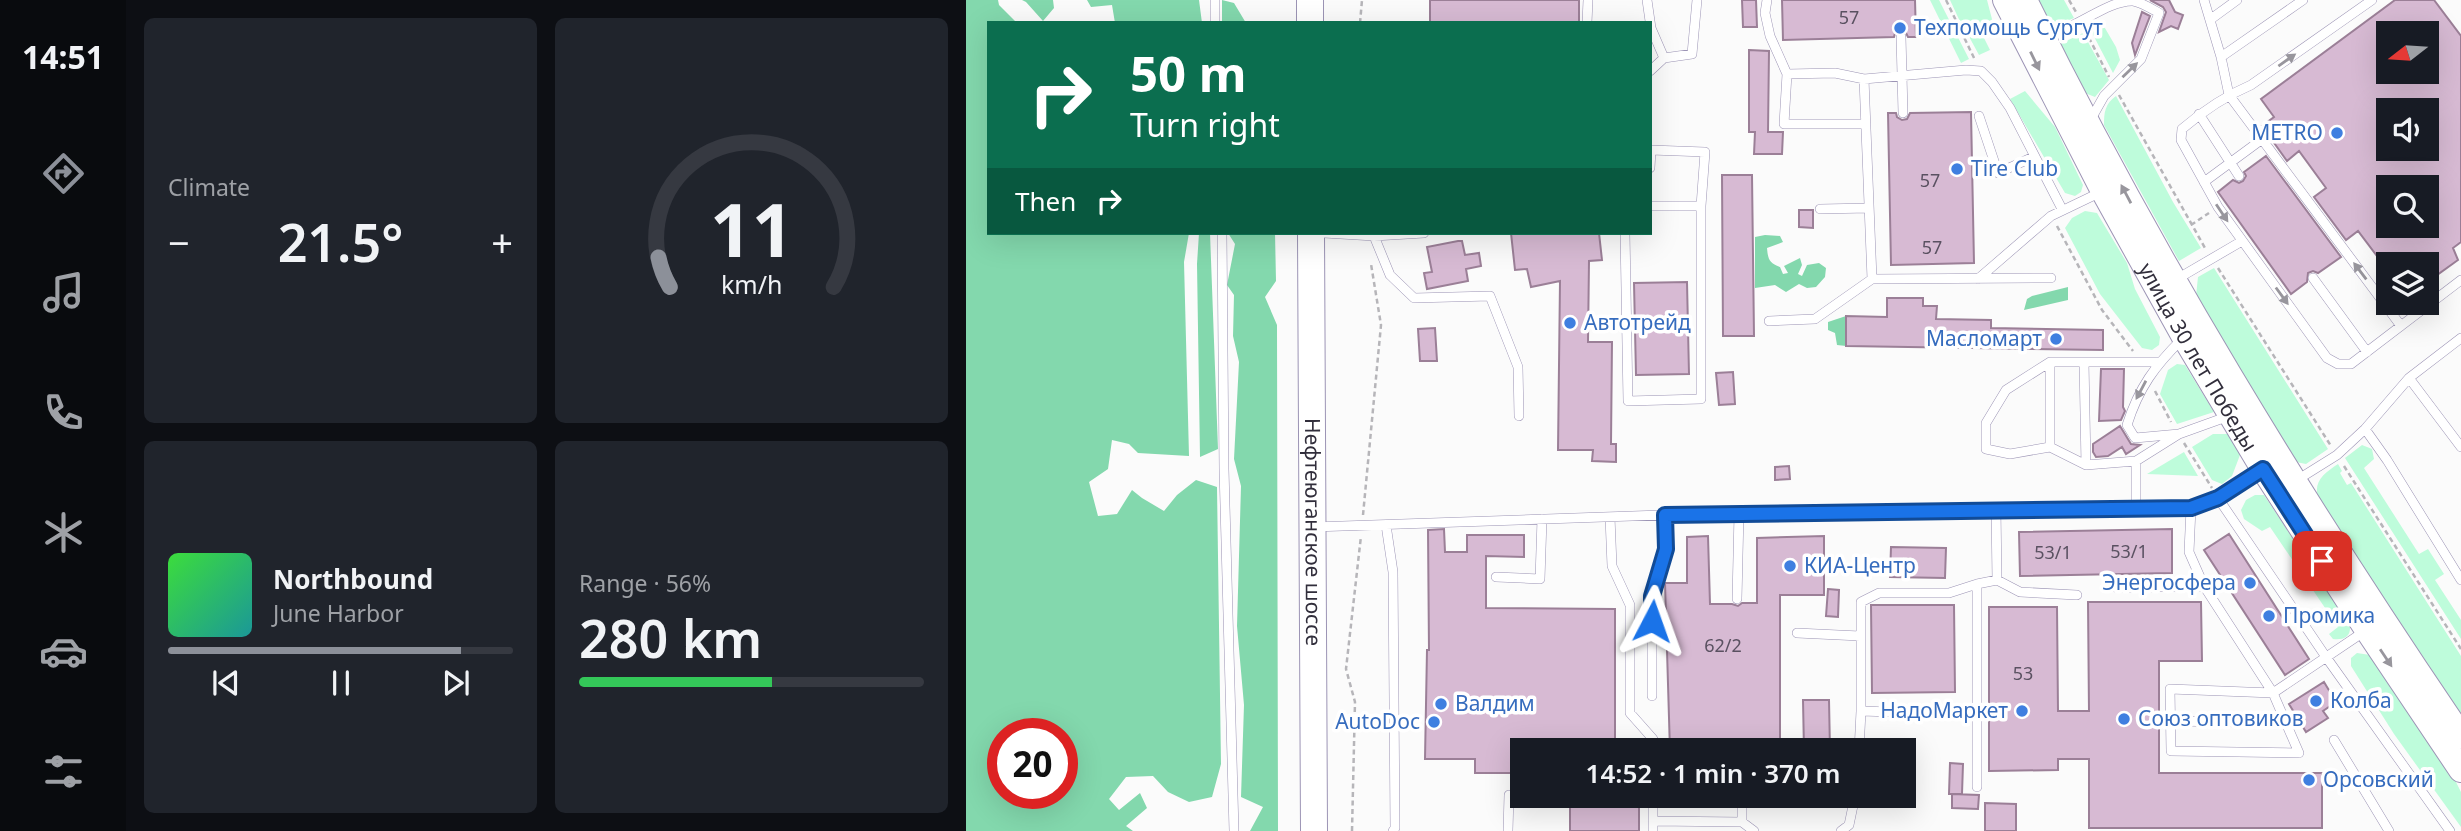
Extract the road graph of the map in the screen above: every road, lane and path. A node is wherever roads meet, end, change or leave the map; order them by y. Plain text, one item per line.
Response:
1 (1215, 0) edge
2 (1310, 0) edge
3 (1362, 0) edge
4 (1588, 0) edge
5 (1647, 0) edge
6 (1697, 0) edge
7 (1767, 0) edge
8 (1945, 0) edge
9 (2005, 0) edge
10 (2025, 0) edge
11 (2069, 0) edge
12 (2204, 0) edge
13 (2237, 0) edge
14 (2303, 0) edge
15 (2372, 0) edge
16 (2211, 19) junction
17 (1215, 21) edge
18 (1310, 21) edge
19 (1360, 21) edge
20 (1587, 21) edge
21 (1650, 21) edge
22 (2081, 22) junction
23 (1652, 30) edge
24 (2042, 35) junction
25 (1901, 37) dead end
26 (2221, 57) junction
27 (1664, 58) junction
28 (1652, 69) edge
29 (1981, 71) junction
30 (1787, 74) junction
31 (1902, 76) junction
32 (1864, 79) junction
33 (2114, 86) junction
34 (2229, 95) junction
35 (1903, 113) dead end
36 (2199, 114) junction
37 (1979, 116) dead end
38 (2088, 123) junction
39 (1866, 124) junction
40 (2260, 140) junction
41 (1652, 150) edge
42 (2034, 158) junction
43 (2230, 162) junction
44 (2239, 176) dead end
45 (2204, 182) junction
46 (2103, 191) junction
47 (1652, 206) edge
48 (1701, 206) junction
49 (2218, 207) junction
50 (1869, 208) junction
51 (1820, 209) dead end
52 (2062, 209) junction
53 (2051, 216) junction
54 (2191, 225) junction
55 (1222, 235) edge
56 (1311, 235) edge
57 (1357, 235) edge
58 (1382, 235) edge
59 (1625, 235) edge
60 (1374, 236) junction
61 (2242, 241) junction
62 (2212, 258) junction
63 (2051, 278) dead end
64 (2313, 278) dead end
65 (1872, 279) junction
66 (1978, 279) junction
67 (2461, 280) edge
68 (2173, 281) junction
69 (1769, 321) dead end
70 (2401, 326) junction
71 (2184, 337) junction
72 (2461, 338) edge
73 (2367, 352) junction
74 (2050, 362) junction
75 (2084, 362) junction
76 (2141, 362) junction
77 (2159, 362) junction
78 (2148, 376) junction
79 (2409, 378) junction
80 (2230, 415) junction
81 (1519, 416) dead end
82 (2365, 429) junction
83 (2179, 433) junction
84 (2050, 447) junction
85 (2461, 447) edge
86 (2337, 455) junction
87 (2136, 461) junction
88 (2086, 465) junction
89 (2263, 469) junction
90 (2293, 483) junction
91 (2218, 498) junction
92 (2191, 508) junction
93 (1996, 509) junction
94 (2136, 509) junction
95 (1739, 513) junction
96 (1665, 515) junction
97 (1610, 517) junction
98 (1542, 519) junction
99 (1386, 525) junction
100 (1311, 527) junction
101 (1496, 577) dead end
102 (1997, 580) junction
103 (2461, 580) edge
104 (1977, 584) junction
105 (2204, 586) junction
106 (2118, 588) dead end
107 (2077, 595) dead end
108 (1737, 599) dead end
109 (2367, 630) junction
110 (1797, 633) dead end
111 (1860, 636) junction
112 (2461, 649) edge
113 (2326, 657) junction
114 (2273, 693) junction
115 (1653, 696) dead end
116 (1861, 711) junction
117 (1922, 713) dead end
118 (2171, 721) junction
119 (2286, 723) junction
120 (2461, 736) edge
121 (1652, 738) edge
122 (1860, 738) edge
123 (2334, 740) dead end
124 (2461, 770) edge
125 (1977, 787) dead end
126 (1509, 795) dead end
127 (1653, 808) edge
128 (1742, 808) edge
129 (1854, 808) edge
130 (1742, 822) junction
131 (1653, 826) edge
132 (1234, 831) edge
133 (1314, 831) edge
134 (1393, 831) edge
135 (1508, 831) edge
136 (1754, 831) edge
137 (1841, 831) edge
138 (2389, 831) edge
139 (2450, 831) edge

1 - 17 lane
2 - 18 main road
3 - 19 path
4 - 20 lane
5 - 21 lane
6 - 27 lane
7 - 30 lane
8 - 29 path
9 -> 46 main road, улица 30 лет Победы
10 - 24 main road, улица 30 лет Победы
11 - 22 path
12 - 16 lane
13 - 16 lane
14 - 26 lane
34 -> 15 lane
16 - 26 lane
22 - 24 lane
22 - 33 path
33 -> 22 lane
23 - 27 lane
24 - 38 main road, улица 30 лет Победы
25 - 31 lane
26 - 34 lane
27 - 28 lane
29 - 31 lane
29 - 42 lane
30 - 32 lane
30 - 39 lane
31 - 32 lane
31 - 35 lane
32 - 39 lane
33 - 38 lane
33 - 54 path
34 - 36 lane
34 - 40 lane
36 - 43 lane
36 - 45 lane
37 - 42 lane
68 -> 38 main road, улица 30 лет Победы
39 - 50 lane
40 - 43 lane
70 -> 40 lane
41 - 48 lane
42 - 52 lane
43 - 44 lane
43 - 45 lane
45 - 49 lane
46 - 52 lane
46 - 71 main road, улица 30 лет Победы
47 - 48 lane
48 - 59 lane
49 - 54 path
49 -> 61 lane
50 - 51 lane
50 - 65 lane
52 - 53 lane
53 - 66 lane
53 - 76 path
54 - 62 path
55 - 132 lane
56 - 100 main road, Нефтеюганское шоссе
57 - 60 lane
58 - 60 lane
60 - 81 lane
61 - 62 lane
61 -> 73 lane
62 - 68 lane
62 - 86 path
63 - 66 lane
64 - 73 lane
65 - 66 lane
65 - 69 lane
67 - 70 lane
68 - 90 main road, улица 30 лет Победы
70 - 73 lane
71 - 77 lane
71 - 80 main road, улица 30 лет Победы
72 - 79 lane
74 - 75 lane
74 - 84 lane
74 - 84 lane
75 - 76 lane
75 - 88 lane
76 - 77 lane
77 - 78 lane
78 - 83 path
78 -> 83 lane
79 - 82 lane
79 - 85 lane
80 - 83 lane
80 - 89 main road, улица 30 лет Победы
82 - 86 lane
82 - 103 lane
83 - 87 lane
83 - 91 path
84 - 88 lane
86 - 90 lane
86 - 112 path
87 - 88 lane
87 - 94 lane
89 - 91 lane
89 - 109 main road, улица 30 лет Победы
90 - 120 main road, улица 30 лет Победы
91 - 92 lane
91 - 113 lane
92 - 94 lane
92 - 105 lane
93 - 94 lane
93 - 95 lane
93 - 102 lane
95 - 96 lane
95 - 108 lane
96 - 97 lane
96 - 115 lane
97 - 98 lane
97 - 121 lane
98 - 99 lane
98 - 101 lane
99 - 100 lane
99 - 134 lane
100 - 133 main road, Нефтеюганское шоссе
102 - 104 lane
102 - 107 lane
104 - 111 lane
104 - 125 lane
105 - 106 lane
105 - 114 lane
109 - 113 lane
109 -> 124 main road, улица 30 лет Победы
110 - 111 lane
111 - 116 lane
113 - 114 lane
113 - 139 lane
114 - 118 lane
114 - 119 lane
116 - 117 lane
116 - 122 lane
118 - 119 lane
118 - 119 lane
123 - 138 lane
126 - 135 lane
127 - 131 lane
128 - 130 lane
129 - 137 lane
130 - 131 lane
130 - 136 lane

